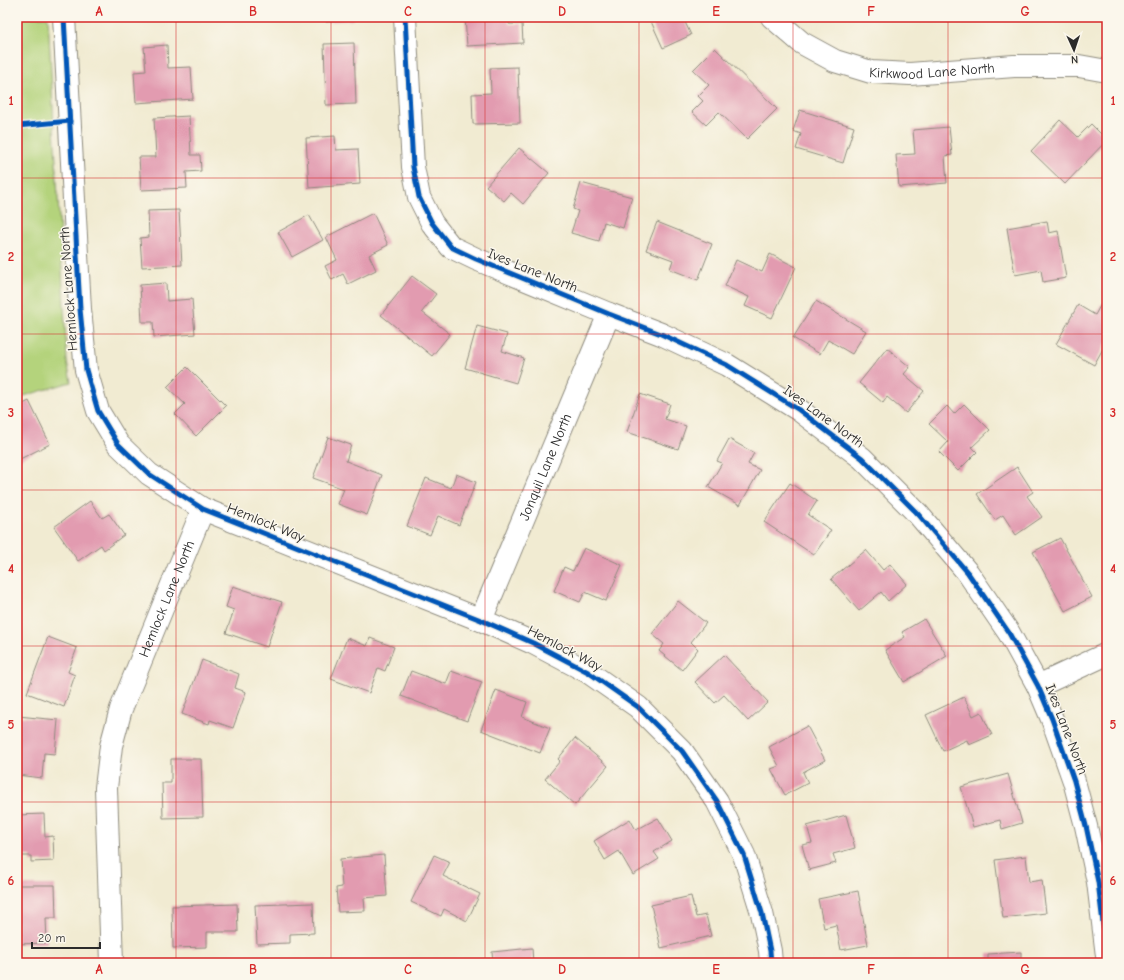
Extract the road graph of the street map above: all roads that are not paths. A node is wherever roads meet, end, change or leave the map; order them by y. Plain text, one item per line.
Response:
1 (64, 17) edge
2 (405, 17) edge
3 (772, 17) edge
4 (1107, 71) edge
5 (609, 314) junction
6 (203, 509) junction
7 (481, 620) junction
8 (1107, 654) edge
9 (1038, 686) junction
10 (1107, 956) edge
11 (112, 963) edge
12 (771, 963) edge

1 - 6 street, Hemlock Lane North
2 - 5 street, Ives Lane North
3 - 4 street, Kirkwood Lane North
5 - 7 street, Jonquil Lane North
5 - 9 street, Ives Lane North
6 - 7 street, Hemlock Way
6 - 11 street, Hemlock Lane North
7 - 12 street, Hemlock Way
8 - 9 street
9 - 10 street, Ives Lane North

